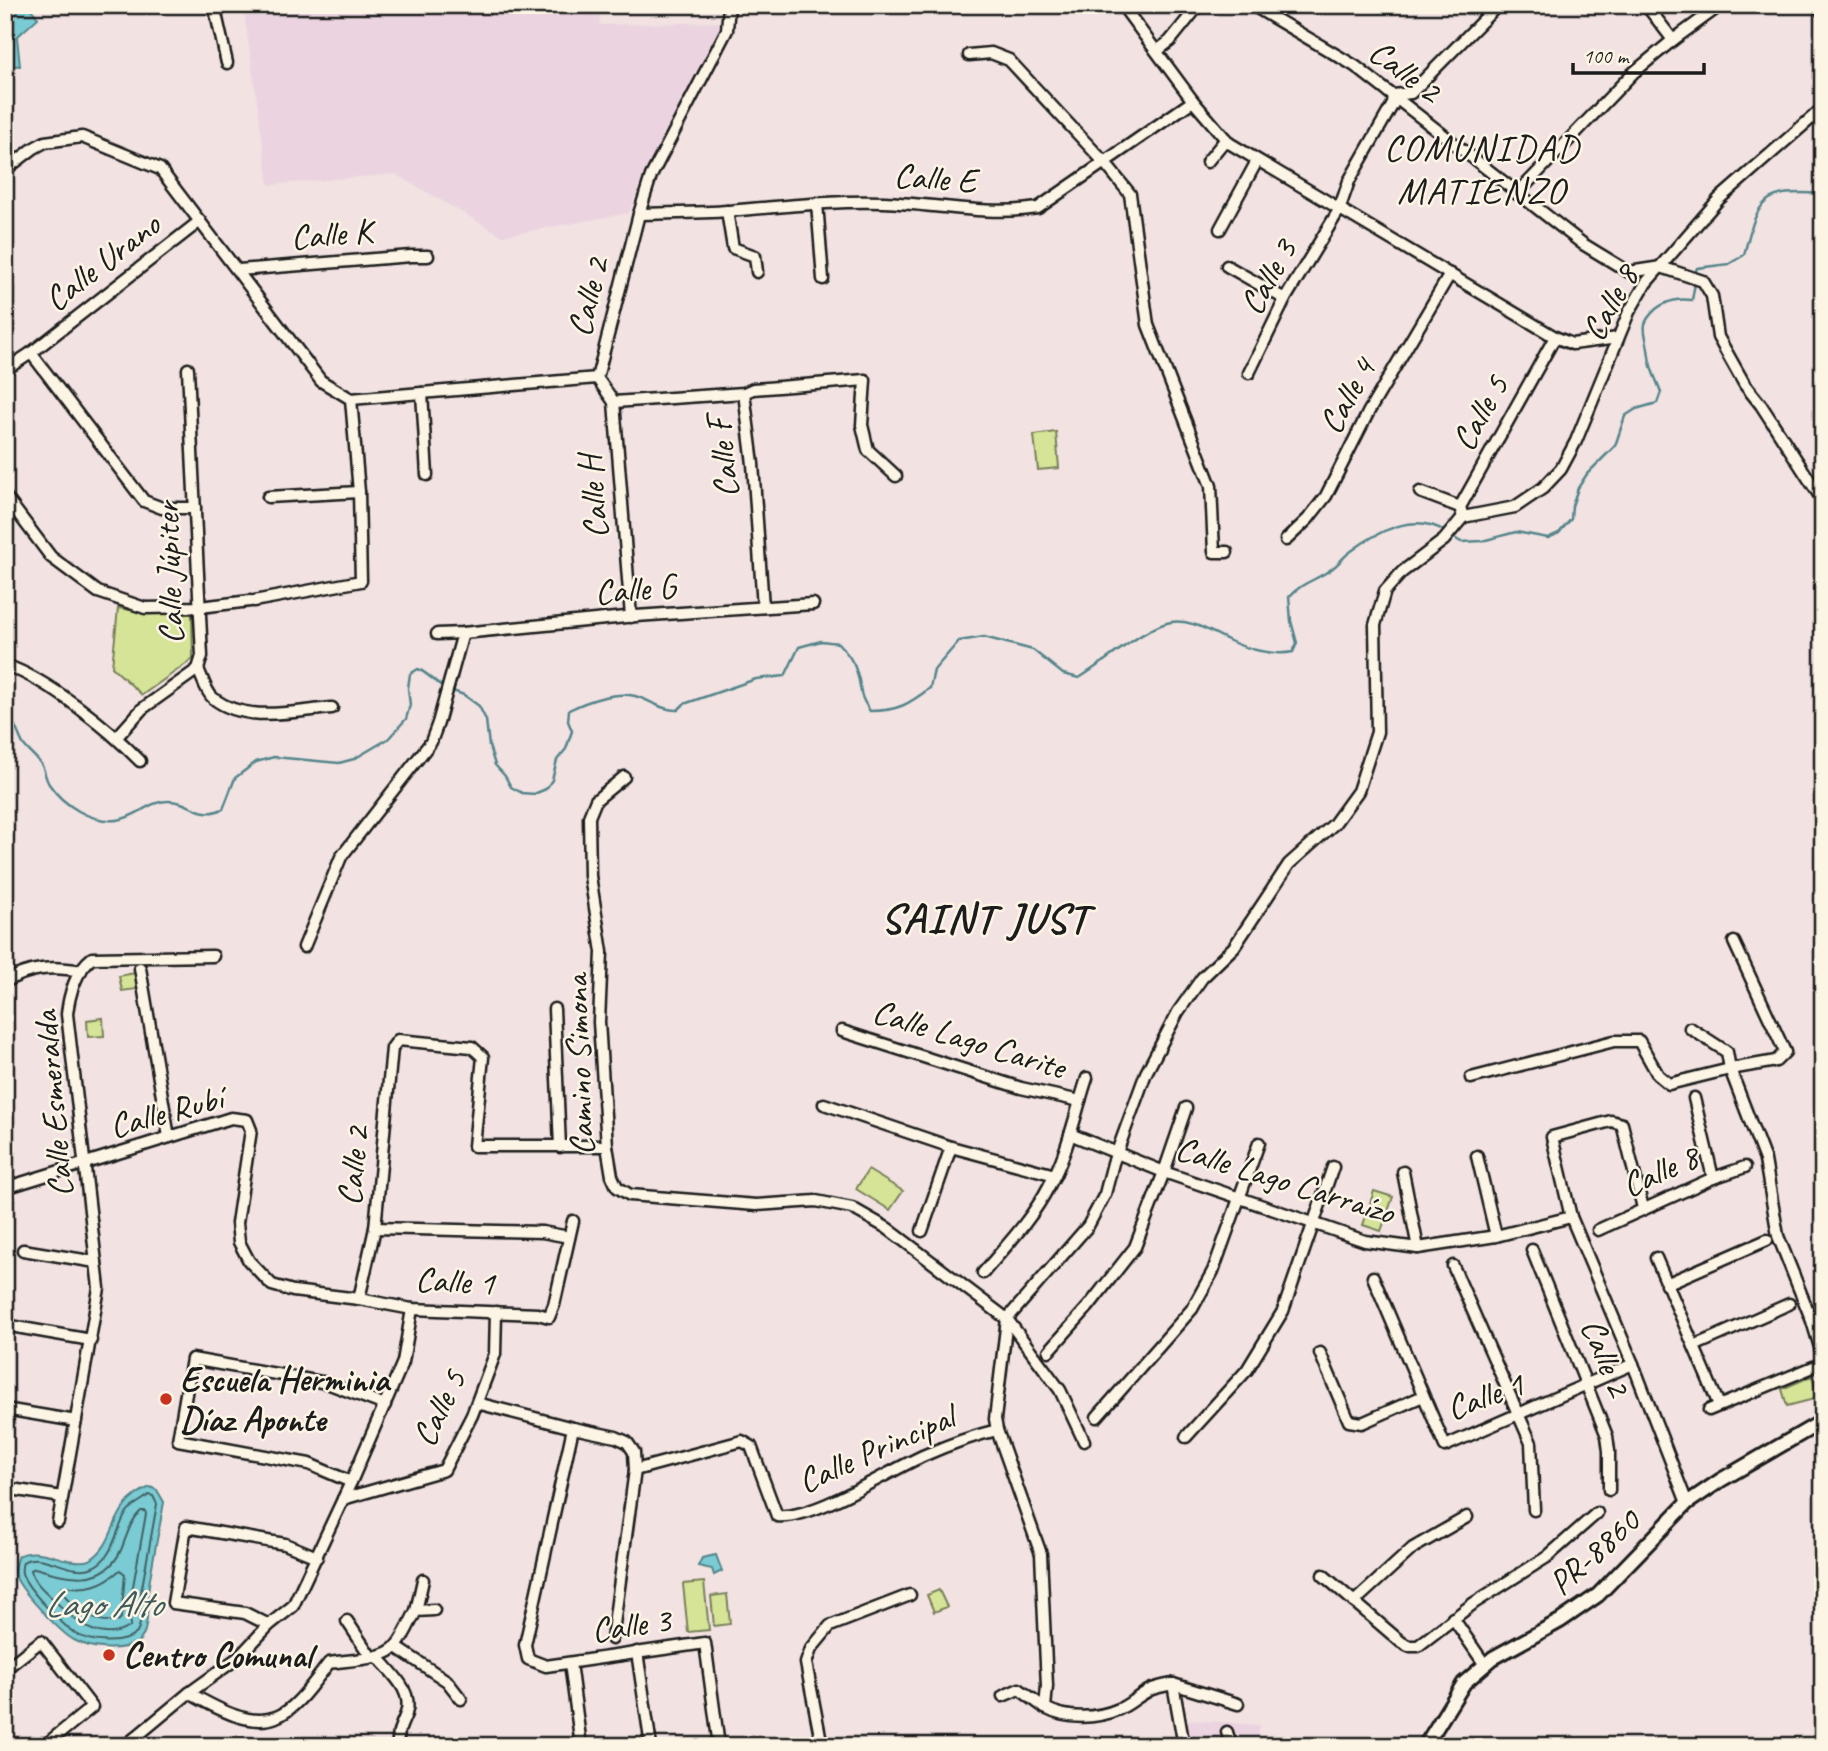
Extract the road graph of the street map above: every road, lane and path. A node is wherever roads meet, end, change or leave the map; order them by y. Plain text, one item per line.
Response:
1 (215, 5) edge
2 (729, 5) edge
3 (1122, 5) edge
4 (1199, 5) edge
5 (1252, 5) edge
6 (1502, 5) edge
7 (1646, 5) edge
8 (1721, 5) edge
9 (1816, 5) edge
10 (1823, 13) edge
11 (1672, 40) junction
12 (1157, 51) junction
13 (970, 55) dead end
14 (227, 63) dead end
15 (1394, 95) junction
16 (1193, 101) junction
17 (1823, 108) edge
18 (1226, 139) junction
19 (1257, 160) junction
20 (1104, 162) junction
21 (1207, 162) dead end
22 (5, 170) edge
23 (1517, 194) junction
24 (817, 203) junction
25 (1339, 210) junction
26 (727, 211) junction
27 (639, 214) junction
28 (200, 221) junction
29 (1220, 229) dead end
30 (428, 257) dead end
31 (1227, 266) dead end
32 (1661, 267) junction
33 (239, 270) junction
34 (757, 272) dead end
35 (1450, 274) junction
36 (823, 279) dead end
37 (1285, 299) junction
38 (1555, 337) junction
39 (1618, 338) junction
40 (31, 353) junction
41 (188, 369) dead end
42 (5, 370) edge
43 (1249, 373) dead end
44 (597, 377) junction
45 (422, 393) junction
46 (744, 393) junction
47 (351, 399) junction
48 (614, 402) junction
49 (427, 475) dead end
50 (896, 477) dead end
51 (359, 492) junction
52 (1420, 492) dead end
53 (5, 496) edge
54 (268, 497) dead end
55 (1823, 502) edge
56 (195, 508) junction
57 (1462, 512) junction
58 (1286, 540) dead end
59 (1227, 552) dead end
60 (813, 604) dead end
61 (200, 607) junction
62 (763, 607) junction
63 (631, 617) junction
64 (463, 633) junction
65 (437, 634) dead end
66 (5, 664) edge
67 (198, 669) junction
68 (332, 708) dead end
69 (117, 737) junction
70 (140, 761) dead end
71 (624, 777) dead end
72 (1734, 942) dead end
73 (304, 947) dead end
74 (213, 956) dead end
75 (140, 968) dead end
76 (81, 971) junction
77 (5, 982) edge
78 (554, 1009) dead end
79 (1690, 1028) dead end
80 (842, 1031) dead end
81 (1730, 1069) junction
82 (1087, 1078) dead end
83 (1471, 1078) dead end
84 (1694, 1098) dead end
85 (1080, 1101) junction
86 (824, 1104) dead end
87 (1186, 1108) dead end
88 (1070, 1135) junction
89 (169, 1137) junction
90 (1259, 1143) dead end
91 (607, 1146) junction
92 (560, 1147) junction
93 (951, 1147) junction
94 (1116, 1153) junction
95 (1477, 1156) dead end
96 (85, 1164) junction
97 (1333, 1167) dead end
98 (1745, 1167) dead end
99 (1164, 1172) junction
100 (1403, 1172) dead end
101 (1055, 1175) junction
102 (1713, 1178) junction
103 (5, 1188) edge
104 (1239, 1198) junction
105 (1643, 1208) junction
106 (1571, 1217) junction
107 (573, 1221) dead end
108 (1314, 1223) junction
109 (375, 1228) junction
110 (1598, 1230) dead end
111 (922, 1231) dead end
112 (1496, 1236) junction
113 (569, 1237) junction
114 (1767, 1240) dead end
115 (1418, 1248) junction
116 (23, 1250) dead end
117 (1532, 1250) dead end
118 (1656, 1258) dead end
119 (96, 1262) junction
120 (1453, 1266) dead end
121 (983, 1273) dead end
122 (1373, 1277) dead end
123 (1667, 1284) junction
124 (359, 1299) junction
125 (1789, 1304) dead end
126 (412, 1309) junction
127 (496, 1312) junction
128 (1007, 1319) junction
129 (5, 1325) edge
130 (91, 1340) junction
131 (1694, 1346) junction
132 (1049, 1351) dead end
133 (1320, 1353) dead end
134 (1823, 1360) edge
135 (1633, 1364) junction
136 (1588, 1385) junction
137 (1423, 1396) junction
138 (477, 1403) junction
139 (385, 1405) junction
140 (5, 1409) edge
141 (1518, 1416) junction
142 (1097, 1418) dead end
143 (76, 1421) junction
144 (1823, 1421) edge
145 (573, 1428) junction
146 (996, 1430) junction
147 (1186, 1437) dead end
148 (1084, 1441) dead end
149 (635, 1470) junction
150 (351, 1482) junction
151 (5, 1488) edge
152 (1609, 1490) dead end
153 (62, 1497) junction
154 (343, 1499) junction
155 (1688, 1503) junction
156 (1534, 1510) dead end
157 (1597, 1513) dead end
158 (1467, 1517) dead end
159 (58, 1522) dead end
160 (317, 1557) junction
161 (1323, 1575) dead end
162 (423, 1580) dead end
163 (910, 1595) dead end
164 (1354, 1602) junction
165 (434, 1610) dead end
166 (416, 1611) junction
167 (1453, 1618) junction
168 (347, 1621) dead end
169 (269, 1626) junction
170 (612, 1639) dead end
171 (396, 1647) junction
172 (637, 1651) junction
173 (375, 1657) junction
174 (570, 1663) junction
175 (1485, 1665) junction
176 (5, 1669) edge
177 (1173, 1684) junction
178 (189, 1693) junction
179 (1003, 1696) dead end
180 (461, 1699) dead end
181 (1238, 1704) dead end
182 (1045, 1708) junction
183 (1227, 1732) dead end
184 (44, 1746) edge
185 (125, 1746) edge
186 (398, 1746) edge
187 (581, 1746) edge
188 (651, 1746) edge
189 (719, 1746) edge
190 (822, 1746) edge
191 (1184, 1746) edge
192 (1231, 1746) edge
193 (1425, 1746) edge

1 - 14 street
2 - 27 street, Calle 2
3 - 12 street
4 - 12 street
5 - 15 street, Calle 2
6 - 15 street
7 - 11 street
8 - 11 street
9 - 10 street
11 - 23 street
12 - 16 street
13 - 20 street
15 - 23 street, Calle 2
15 - 25 street, Calle 3
16 - 18 street
16 - 20 street, Calle E
17 - 32 street, Calle 8
18 - 19 street
18 - 21 street
19 - 25 street
19 - 29 street
20 - 24 street, Calle E
20 - 59 street
22 - 28 street
23 - 32 street, Calle 2
24 - 26 street, Calle E
24 - 36 street
25 - 35 street
25 - 37 street, Calle 3
26 - 27 street, Calle E
26 - 34 street
27 - 44 street, Calle 2
28 - 33 street
28 - 40 street, Calle Urano
30 - 33 street, Calle K
31 - 37 street
32 - 39 street, Calle 8
32 - 55 street
33 - 47 street
35 - 38 street
35 - 58 street, Calle 4
37 - 43 street, Calle 3
38 - 39 street
38 - 57 street, Calle 5
39 - 57 street, Calle 8
40 - 42 street, Calle Urano
40 - 56 street
41 - 56 street, Calle Júpiter
44 - 45 street, Calle 2
44 - 48 street, Calle H
45 - 47 street, Calle 2
45 - 49 street
46 - 48 street, Calle F
46 - 50 street
46 - 62 street, Calle F
47 - 51 street
48 - 63 street, Calle H
51 - 54 street
51 - 61 street
52 - 57 street
53 - 61 street
56 - 61 street, Calle Júpiter
57 - 94 street, Calle 5
60 - 62 street, Calle G
61 - 67 street, Calle Júpiter
62 - 63 street, Calle G
63 - 64 street, Calle G
64 - 65 street, Calle G
64 - 73 street
66 - 69 street
67 - 68 street
67 - 69 street, Calle Júpiter
69 - 70 street
71 - 91 street, Camino Simona
72 - 81 street
74 - 76 street, Calle Esmeralda
75 - 89 street
76 - 77 street
76 - 96 street, Calle Esmeralda
78 - 92 street
79 - 81 street
80 - 85 street, Calle Lago Carite
81 - 83 street
81 - 134 street
82 - 85 street
84 - 102 street
85 - 88 street
86 - 93 street
87 - 99 street
88 - 94 street, Calle Lago Carraízo
88 - 101 street
89 - 96 street, Calle Rubí
89 - 124 street, Calle Rubí
90 - 104 street
91 - 92 street
91 - 128 street, Camino Simona
92 - 109 street, Calle 2
93 - 101 street
93 - 111 street
94 - 99 street, Calle Lago Carraízo
94 - 128 street, Calle 5
95 - 112 street
96 - 103 street, Calle Rubí
96 - 119 street, Calle Esmeralda
97 - 108 street
98 - 102 street, Calle 8
99 - 104 street, Calle Lago Carraízo
99 - 132 street
100 - 115 street
101 - 121 street
102 - 105 street, Calle 8
104 - 108 street, Calle Lago Carraízo
104 - 142 street
105 - 106 street
105 - 110 street, Calle 8
106 - 112 street, Calle Lago Carraízo
106 - 135 street
107 - 113 street
108 - 115 street, Calle Lago Carraízo
108 - 147 street
109 - 113 street
109 - 124 street, Calle 2
112 - 115 street, Calle Lago Carraízo
113 - 127 street, Calle 1
114 - 123 street
116 - 119 street
117 - 136 street, Calle 2
118 - 123 street
119 - 130 street, Calle Esmeralda
120 - 141 street
122 - 137 street, Calle 1
123 - 131 street
124 - 126 street, Calle 1
125 - 131 street
126 - 127 street, Calle 1
126 - 139 street
127 - 138 street, Calle 5
128 - 146 street
128 - 148 street, Camino Simona
129 - 130 street
130 - 143 street, Calle Esmeralda
131 - 134 street
133 - 137 street
135 - 136 street, Calle 1
135 - 155 street
136 - 141 street, Calle 1
136 - 152 street, Calle 2
137 - 141 street, Calle 1
138 - 145 street
138 - 154 street, Calle 5
139 - 150 street
139 - 150 street
140 - 143 street
141 - 156 street
143 - 153 street, Calle Esmeralda
144 - 155 street, PR-8860 / PR-8860
145 - 149 street
145 - 174 street, Calle 3
146 - 149 street, Calle Principal
146 - 182 street
149 - 170 street
150 - 154 street
151 - 153 street
153 - 159 street, Calle Esmeralda
154 - 160 street
155 - 175 street, PR-8860 / PR-8860
157 - 167 street
158 - 164 street
160 - 169 street
160 - 169 street
161 - 164 street
162 - 166 street
163 - 190 street
164 - 167 street
165 - 166 street
166 - 171 street
167 - 175 street
168 - 173 street
169 - 178 street
171 - 173 street
171 - 180 street
172 - 174 street, Calle 3
172 - 188 street
172 - 189 street, Calle 3
173 - 178 street
173 - 186 street
174 - 187 street
175 - 193 street, PR-8860 / PR-8860
176 - 184 street
177 - 181 street
177 - 182 street
177 - 191 street
178 - 185 street
179 - 182 street
183 - 192 street

